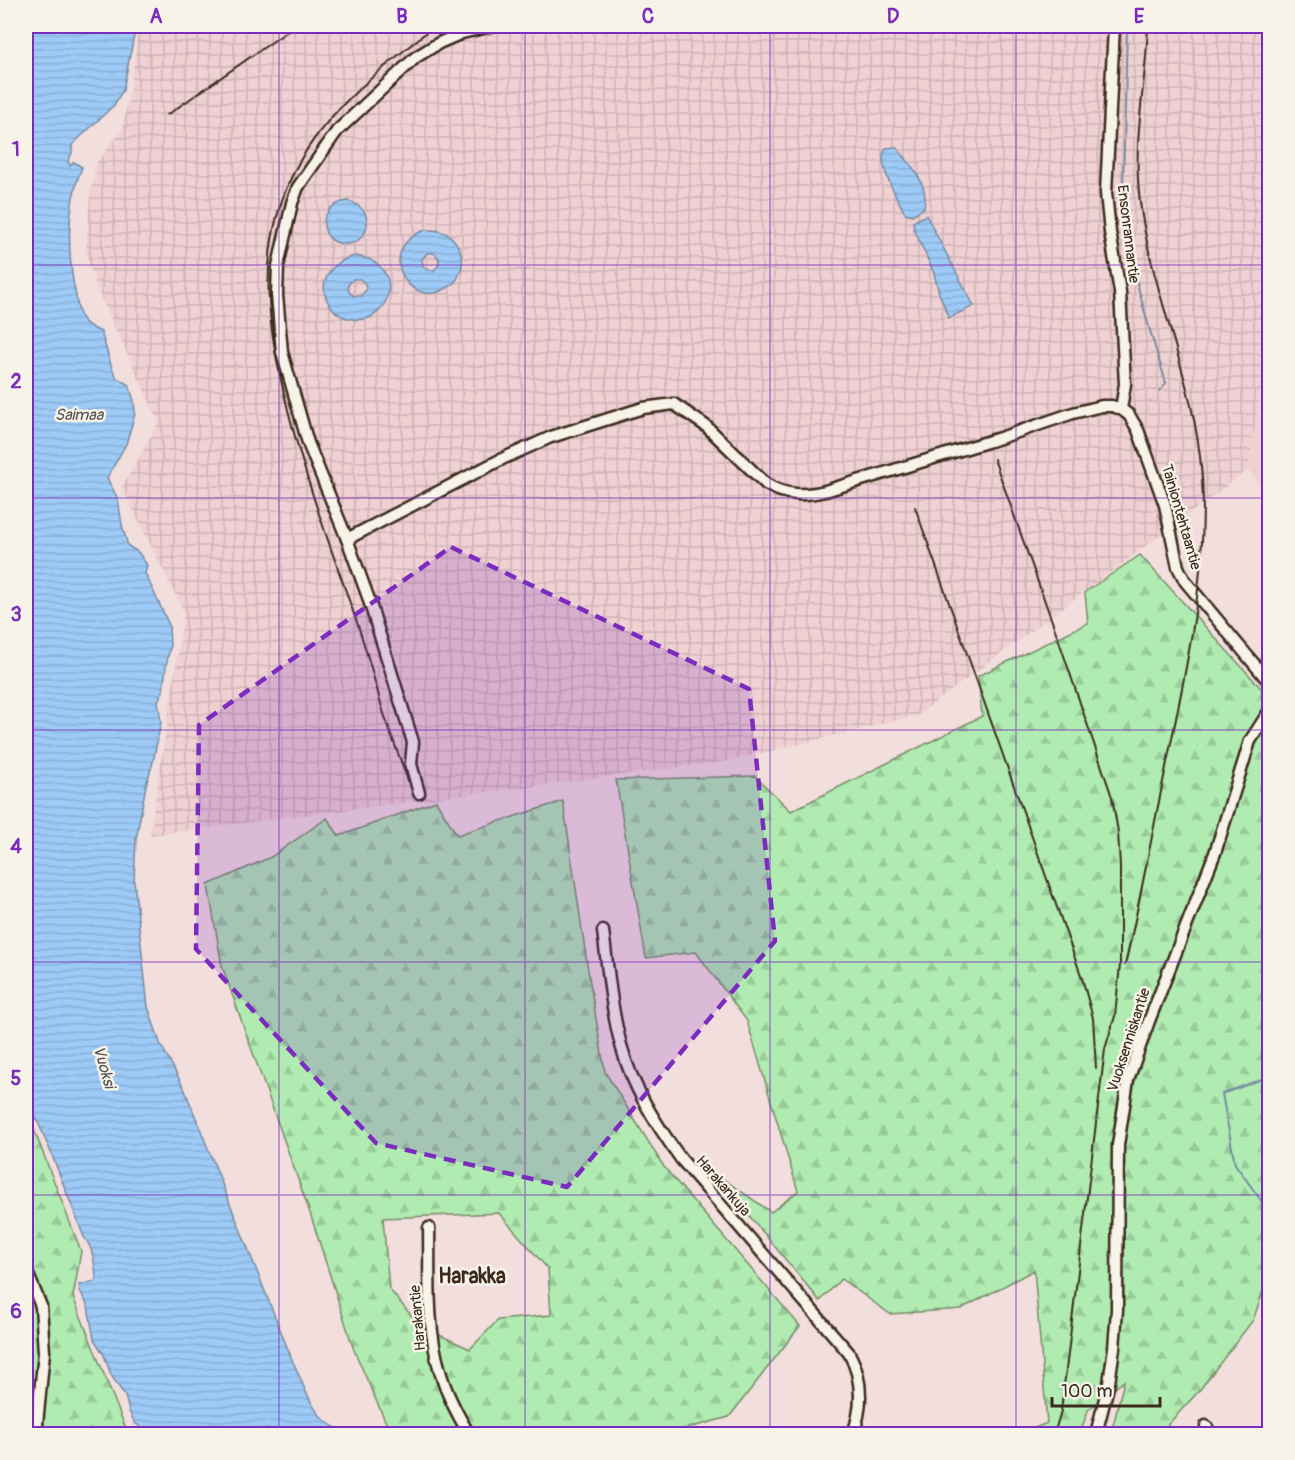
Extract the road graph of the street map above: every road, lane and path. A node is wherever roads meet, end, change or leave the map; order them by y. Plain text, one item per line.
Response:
1 (492, 26) edge
2 (1114, 26) edge
3 (1121, 409) junction
4 (347, 539) junction
5 (1269, 683) edge
6 (1269, 710) edge
7 (419, 793) dead end
8 (603, 931) dead end
9 (429, 1228) dead end
10 (26, 1270) edge
11 (39, 1434) edge
12 (469, 1434) edge
13 (853, 1434) edge
14 (1096, 1434) edge

1 - 4 street
2 - 3 street, Ensonrannantie
3 - 4 street
3 - 5 street, Tainiontehtaantie
4 - 7 street
6 - 14 street, Vuoksenniskantie
8 - 13 street, Harakankuja
9 - 12 street, Harakantie
10 - 11 street

